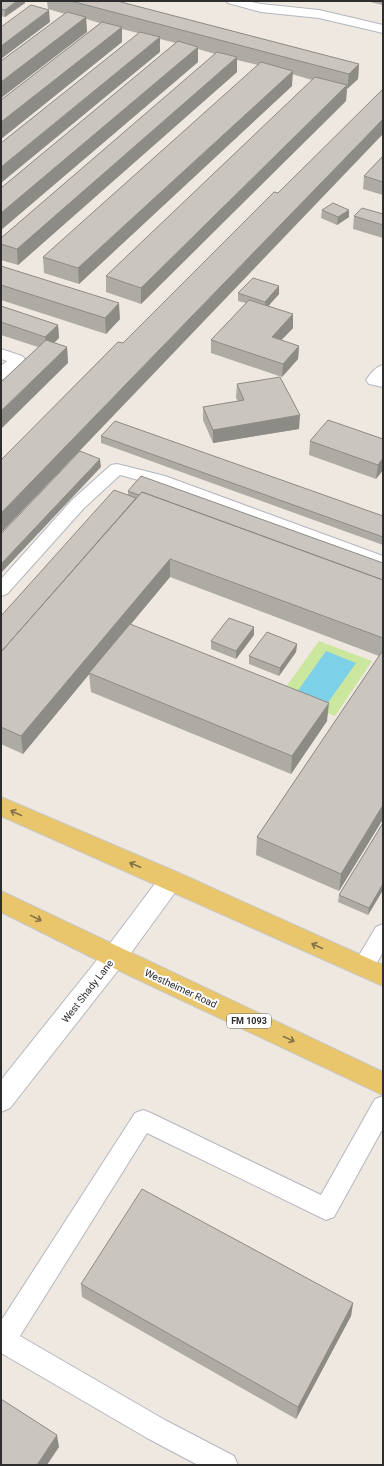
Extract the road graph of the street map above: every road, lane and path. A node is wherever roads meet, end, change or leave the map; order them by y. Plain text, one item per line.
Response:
1 (232, 1) edge
2 (383, 30) edge
3 (1, 354) edge
4 (383, 370) edge
5 (1, 375) edge
6 (383, 382) edge
7 (383, 562) edge
8 (1, 590) edge
9 (1, 806) edge
10 (171, 880) junction
11 (1, 901) edge
12 (383, 933) edge
13 (114, 957) junction
14 (373, 972) edge
15 (383, 1084) edge
16 (1, 1100) edge
17 (383, 1106) edge
18 (2, 1340) edge
19 (225, 1465) edge

1 - 2 lane
3 - 5 lane
4 - 6 street
7 - 8 lane
10 -> 9 main road
10 - 13 street, West Shady Lane
14 -> 10 main road
11 -> 13 main road, Westheimer Road / FM 1093
12 - 14 lane
13 -> 15 main road, Westheimer Road / FM 1093
13 - 16 street, West Shady Lane
17 - 18 lane
18 - 19 lane

